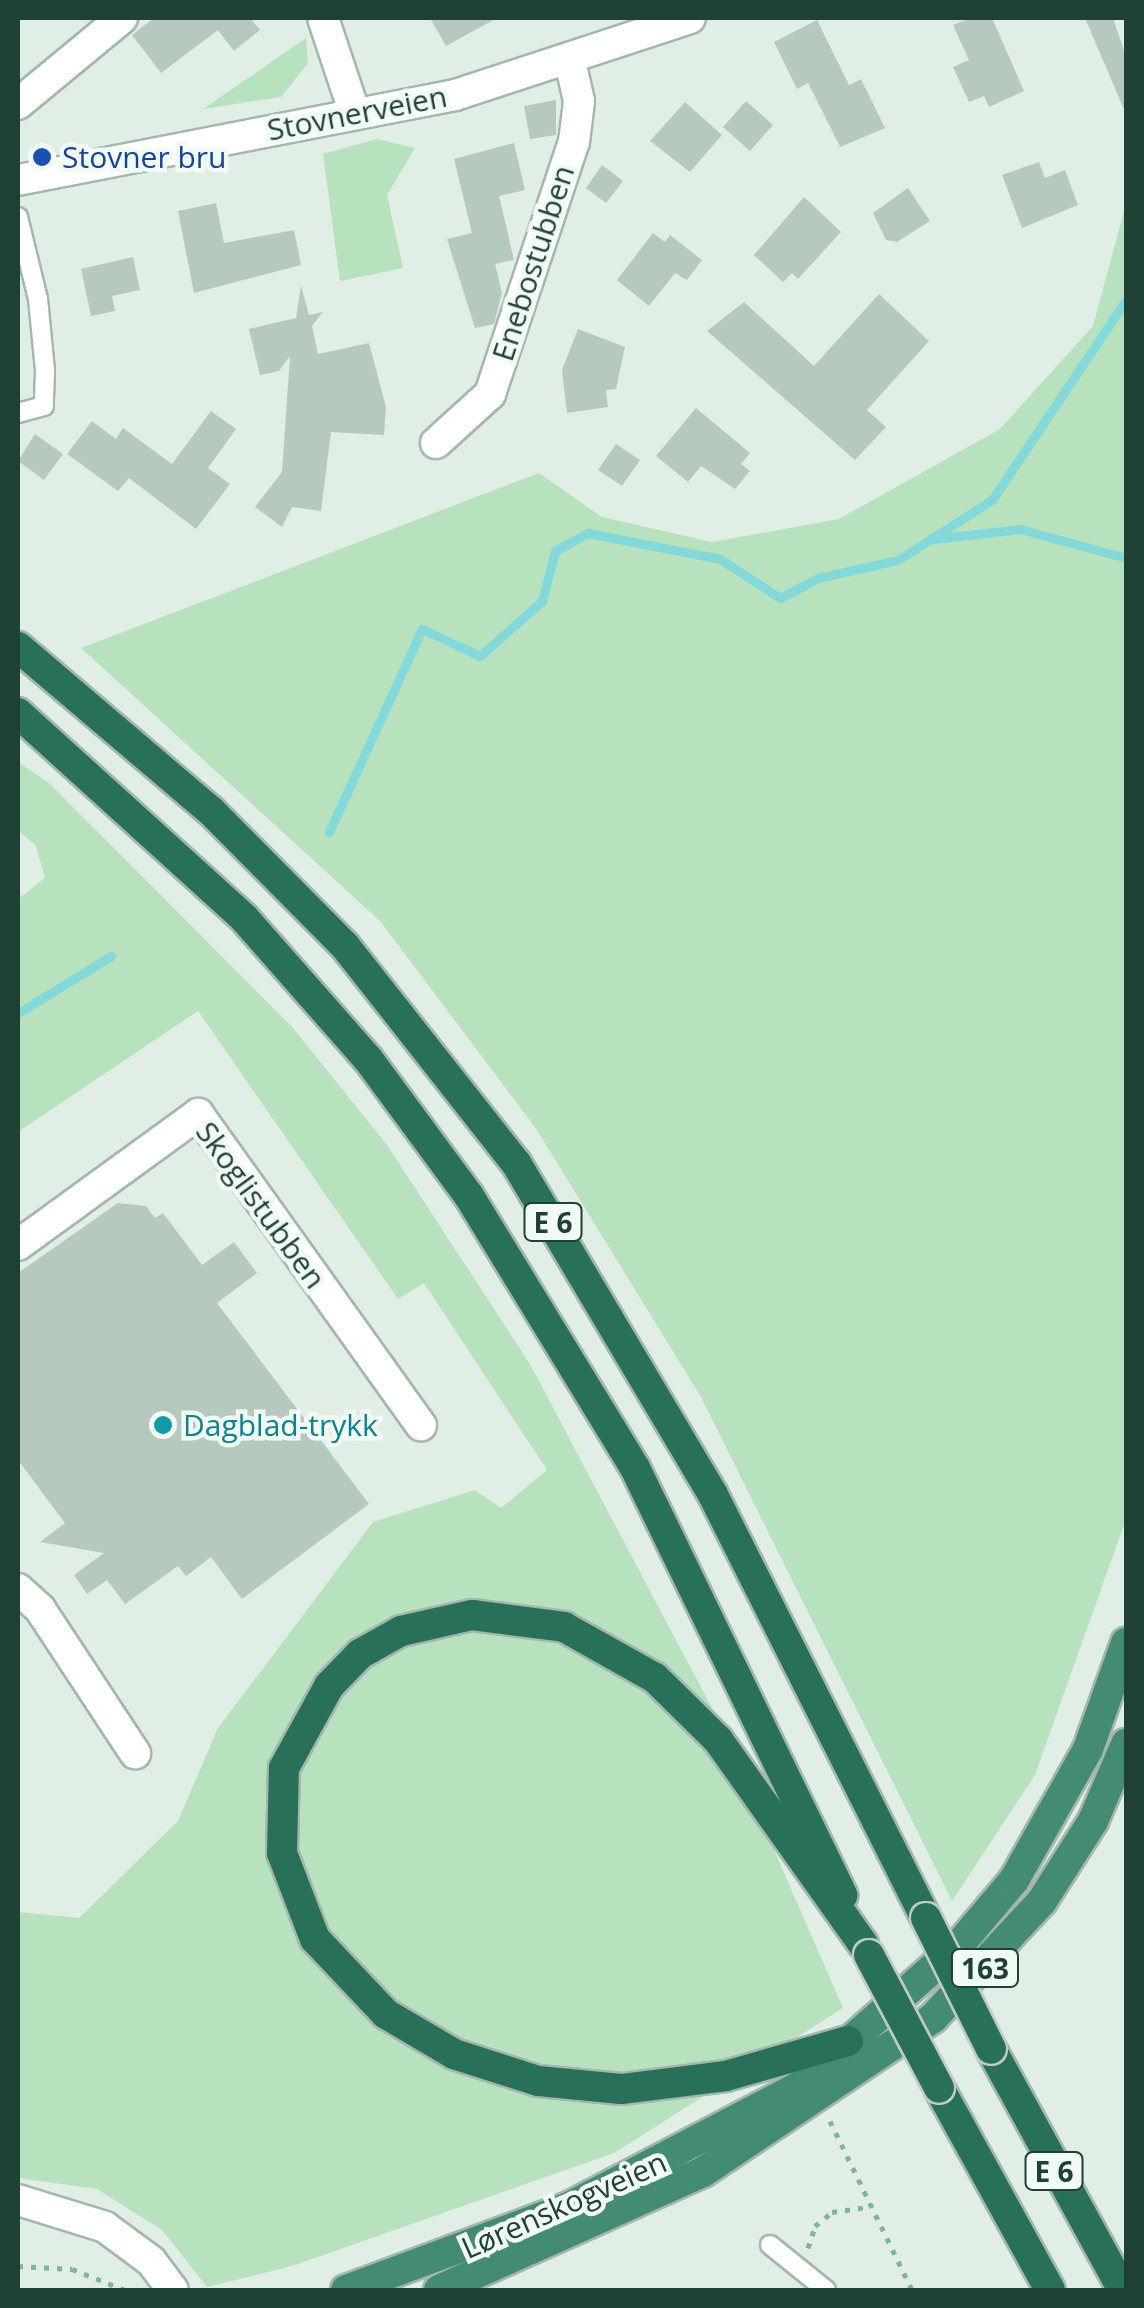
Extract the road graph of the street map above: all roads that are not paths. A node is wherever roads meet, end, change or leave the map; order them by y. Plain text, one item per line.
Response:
1 (122, 18) edge
2 (323, 18) edge
3 (690, 18) edge
4 (570, 61) junction
5 (18, 104) edge
6 (355, 114) junction
7 (18, 180) edge
8 (18, 217) edge
9 (18, 413) edge
10 (436, 443) dead end
11 (18, 647) edge
12 (18, 713) edge
13 (18, 1245) edge
14 (420, 1425) dead end
15 (18, 1589) edge
16 (1126, 1643) edge
17 (1126, 1744) edge
18 (135, 1753) dead end
19 (866, 1949) junction
20 (848, 2041) junction
21 (18, 2200) edge
22 (770, 2245) dead end
23 (174, 2290) edge
24 (346, 2290) edge
25 (439, 2290) edge
26 (826, 2290) edge
27 (1050, 2290) edge
28 (1123, 2290) edge

1 - 5 street
2 - 6 street
3 - 4 street, Stovnerveien
4 - 6 street, Stovnerveien
4 - 10 street, Enebostubben
6 - 7 street, Stovnerveien
8 - 9 lane
11 - 28 highway, E 6, bridge
12 - 19 highway, E 6
13 - 14 street, Skoglistubben
15 - 18 street
16 - 20 highway, 163
17 - 25 highway, Lørenskogveien / 163
19 - 20 highway, E 6
19 - 27 highway, E 6, bridge
20 - 24 highway, Lørenskogveien / 163
21 - 23 street
22 - 26 lane

